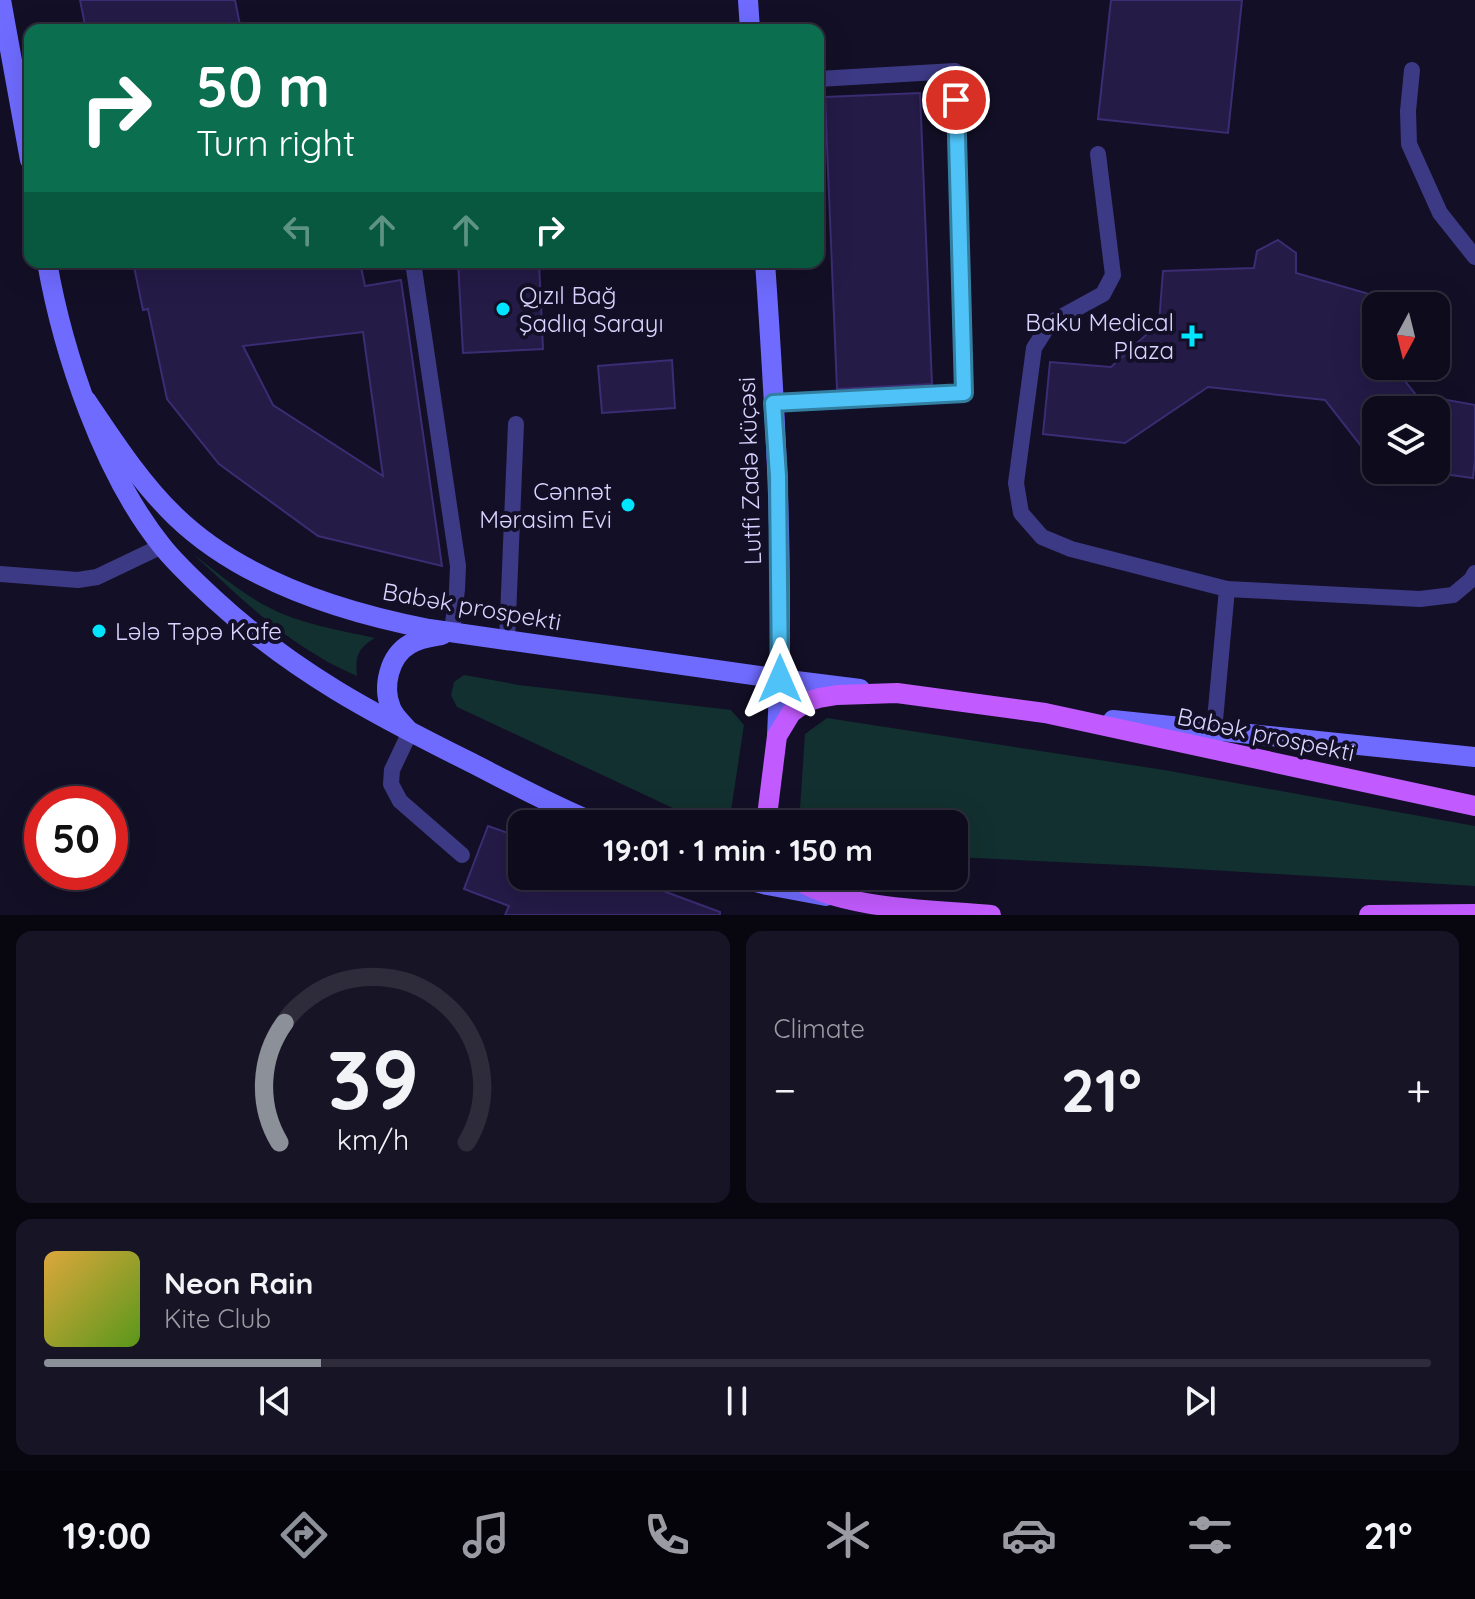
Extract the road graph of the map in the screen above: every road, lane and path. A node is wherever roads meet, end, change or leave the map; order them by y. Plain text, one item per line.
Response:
1 (1, 0) edge
2 (748, 0) edge
3 (750, 24) edge
4 (1412, 70) dead end
5 (824, 79) edge
6 (24, 127) edge
7 (1098, 154) dead end
8 (1475, 257) edge
9 (48, 268) edge
10 (414, 268) edge
11 (765, 268) edge
12 (86, 400) junction
13 (773, 403) junction
14 (516, 424) dead end
15 (162, 546) junction
16 (1475, 573) edge
17 (0, 574) edge
18 (1227, 589) junction
19 (452, 633) junction
20 (507, 641) junction
21 (780, 679) junction
22 (897, 693) junction
23 (1045, 713) junction
24 (1214, 731) junction
25 (410, 732) junction
26 (777, 736) junction
27 (1475, 757) edge
28 (1475, 806) edge
29 (569, 810) edge
30 (768, 810) edge
31 (462, 855) dead end
32 (789, 890) edge
33 (819, 890) edge
34 (850, 900) junction
35 (1475, 914) edge
36 (991, 915) edge
37 (1369, 915) edge

1 - 6 main road
2 - 3 main road
4 - 8 lane
5 - 13 lane
7 - 18 lane
9 - 12 main road
10 - 19 lane
11 - 13 main road, Lutfi Zadə küçəsi
12 - 15 main road
12 - 19 main road, Babək prospekti
13 - 21 main road, Lutfi Zadə küçəsi
14 - 20 lane
15 - 17 lane
15 - 25 main road
16 - 18 lane
18 - 24 lane
19 - 20 main road, Babək prospekti
19 - 25 main road
20 - 21 main road, Babək prospekti
21 - 22 main road, Babək prospekti
21 - 26 main road, Lutfi Zadə küçəsi
22 - 23 main road, Babək prospekti
22 - 26 main road, Babək prospekti
23 - 24 main road, Babək prospekti
23 - 28 main road, Babək prospekti
24 - 27 main road, Babək prospekti
25 - 29 main road
25 - 31 lane
26 - 30 main road
32 - 34 main road
33 - 34 main road
34 - 36 main road
35 - 37 main road

